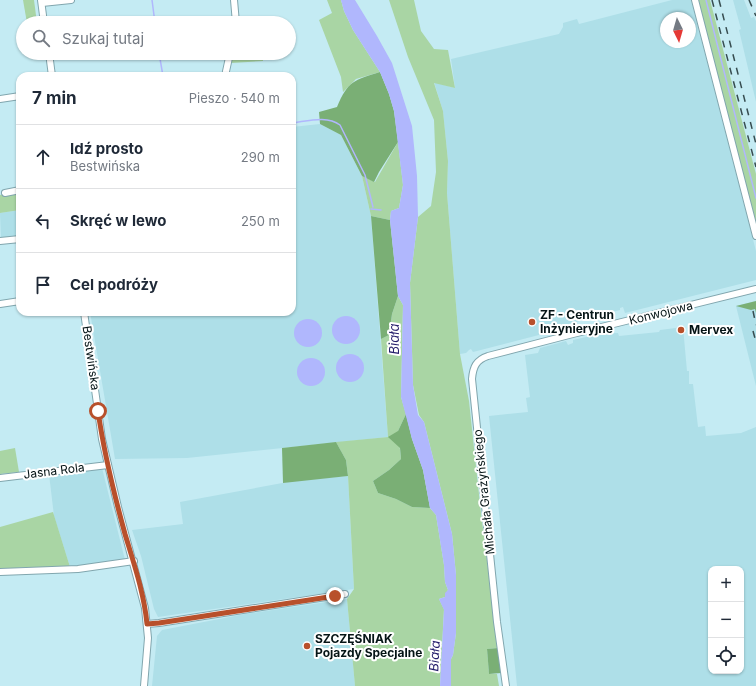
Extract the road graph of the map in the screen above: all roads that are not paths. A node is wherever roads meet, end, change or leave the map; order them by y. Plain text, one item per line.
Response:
1 (71, 0) edge
2 (234, 0) edge
3 (695, 0) edge
4 (42, 2) edge
5 (43, 16) edge
6 (235, 16) edge
7 (49, 60) edge
8 (228, 60) edge
9 (51, 72) edge
10 (226, 72) edge
11 (16, 97) edge
12 (0, 99) edge
13 (16, 191) edge
14 (5, 193) dead end
15 (756, 236) edge
16 (16, 239) edge
17 (0, 241) edge
18 (756, 289) edge
19 (16, 302) edge
20 (0, 304) edge
21 (85, 316) edge
22 (476, 363) joint
23 (108, 465) junction
24 (0, 478) edge
25 (134, 561) junction
26 (0, 572) edge
27 (345, 594) dead end
28 (147, 624) junction
29 (144, 686) edge
30 (506, 686) edge

1 - 4 street
2 - 6 street
3 - 15 street
4 - 5 street
7 - 9 street
8 - 10 street
11 - 12 street
13 - 14 street
16 - 17 street
18 - 22 street, Konwojowa
19 - 20 street
21 - 23 street, Bestwińska
22 - 30 street, Michała Grażyńskiego
23 - 24 street, Jasna Rola
23 - 25 street, Bestwińska
25 - 26 street
25 - 28 street, Bestwińska
27 - 28 street
28 - 29 street, Bestwińska

